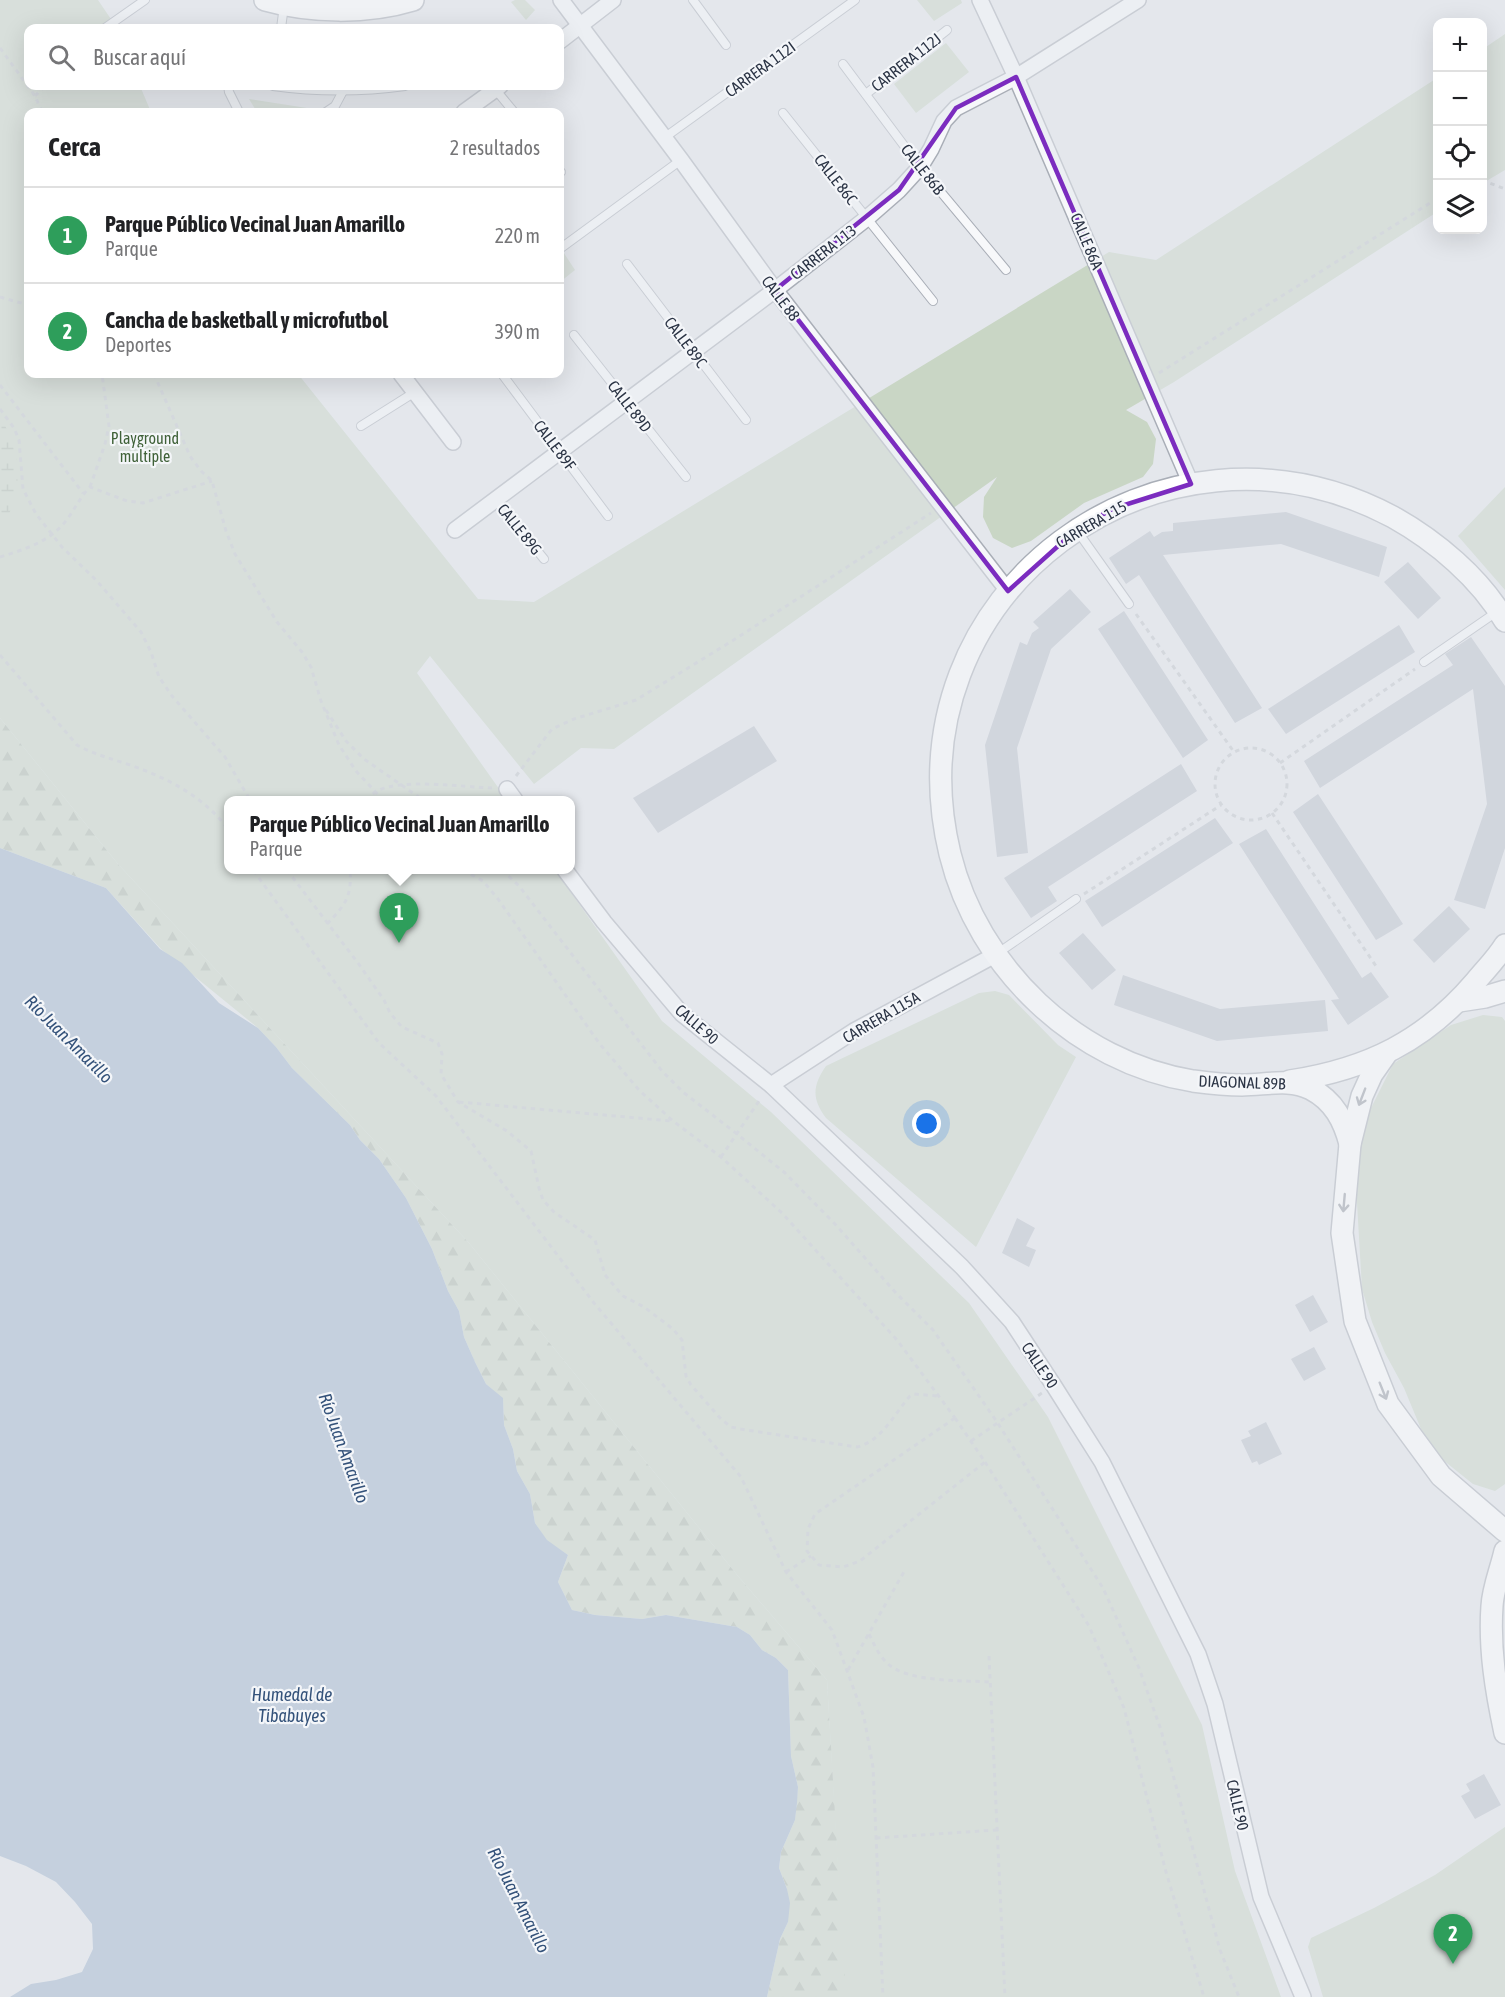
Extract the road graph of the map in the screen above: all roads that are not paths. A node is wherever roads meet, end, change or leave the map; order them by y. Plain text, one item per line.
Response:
1 (145, 0) edge
2 (413, 0) edge
3 (561, 0) edge
4 (613, 0) edge
5 (693, 0) edge
6 (855, 0) edge
7 (980, 0) edge
8 (1138, 0) edge
9 (275, 3) edge
10 (111, 24) edge
11 (280, 24) edge
12 (581, 25) junction
13 (947, 30) dead end
14 (564, 38) edge
15 (726, 45) dead end
16 (843, 64) dead end
17 (1016, 77) junction
18 (229, 90) edge
19 (329, 90) edge
20 (355, 90) edge
21 (494, 90) edge
22 (500, 90) edge
23 (343, 91) junction
24 (866, 94) junction
25 (237, 108) edge
26 (332, 108) edge
27 (469, 108) edge
28 (511, 108) edge
29 (783, 113) dead end
30 (664, 138) junction
31 (681, 160) junction
32 (920, 166) junction
33 (867, 218) junction
34 (564, 246) edge
35 (627, 264) dead end
36 (1006, 270) dead end
37 (775, 290) junction
38 (933, 301) dead end
39 (574, 335) dead end
40 (693, 351) junction
41 (404, 378) edge
42 (505, 378) edge
43 (415, 392) junction
44 (626, 401) junction
45 (746, 420) dead end
46 (361, 426) dead end
47 (453, 442) dead end
48 (560, 451) junction
49 (686, 477) dead end
50 (1191, 484) junction
51 (495, 499) junction
52 (608, 516) dead end
53 (455, 530) dead end
54 (1076, 530) junction
55 (544, 559) dead end
56 (1008, 591) junction
57 (1129, 604) road end
58 (1502, 616) edge
59 (1424, 663) road end
60 (568, 874) edge
61 (1076, 899) road end
62 (1504, 950) edge
63 (995, 955) junction
64 (1505, 991) edge
65 (1459, 1001) junction
66 (1386, 1054) junction
67 (1287, 1082) junction
68 (771, 1085) junction
69 (1350, 1144) junction
70 (1505, 1530) edge
71 (1505, 1551) edge
72 (1505, 1733) edge
73 (1303, 1997) edge

1 - 10 lane
2 - 9 street
3 - 12 street, CALLE 88
4 - 12 street
5 - 15 lane
6 - 30 lane, CARRERA 112I
7 - 17 street, CALLE 86A
8 - 17 street, CARRERA 113
9 - 11 lane
12 - 14 street
12 - 30 street, CALLE 88
13 - 24 lane, CARRERA 112J
16 - 24 lane, CALLE 86B
17 - 32 street, CARRERA 113
17 - 50 street, CALLE 86A
18 - 25 lane
19 - 23 lane
20 - 23 lane
21 - 27 street
22 - 28 lane
23 - 26 lane
24 - 32 lane, CALLE 86B
29 - 33 lane, CALLE 86C
30 - 31 street, CALLE 88
31 - 34 lane
31 - 37 street, CALLE 88
32 - 33 street, CARRERA 113
32 - 36 lane, CALLE 86B
33 - 37 street, CARRERA 113
33 - 38 lane, CALLE 86C
35 - 40 lane, CALLE 89C
37 - 40 street, CARRERA 113
37 - 56 street, CALLE 88
39 - 44 lane, CALLE 89D
40 - 44 street, CARRERA 113
40 - 45 lane, CALLE 89C
41 - 43 street
42 - 48 lane, CALLE 89F
43 - 46 lane
43 - 47 street
44 - 48 street, CARRERA 113
44 - 49 lane, CALLE 89D
48 - 51 street, CARRERA 113
48 - 52 lane, CALLE 89F
50 - 54 street, CARRERA 115
50 - 58 street, CARRERA 115
51 - 53 street, CARRERA 113
51 - 55 lane, CALLE 89G
54 - 56 street, CARRERA 115
54 - 57 lane
56 - 63 street, DIAGONAL 89B
58 - 59 lane
60 - 68 street, CALLE 90
61 - 63 lane
62 - 65 street
63 - 67 street, DIAGONAL 89B
63 - 68 street, CARRERA 115A
64 - 65 street
65 - 66 street
66 - 67 street
66 -> 69 street, DIAGONAL 89B
67 - 69 street, DIAGONAL 89B
68 - 73 street, CALLE 90
69 -> 70 street, DIAGONAL 89B
71 - 72 street

